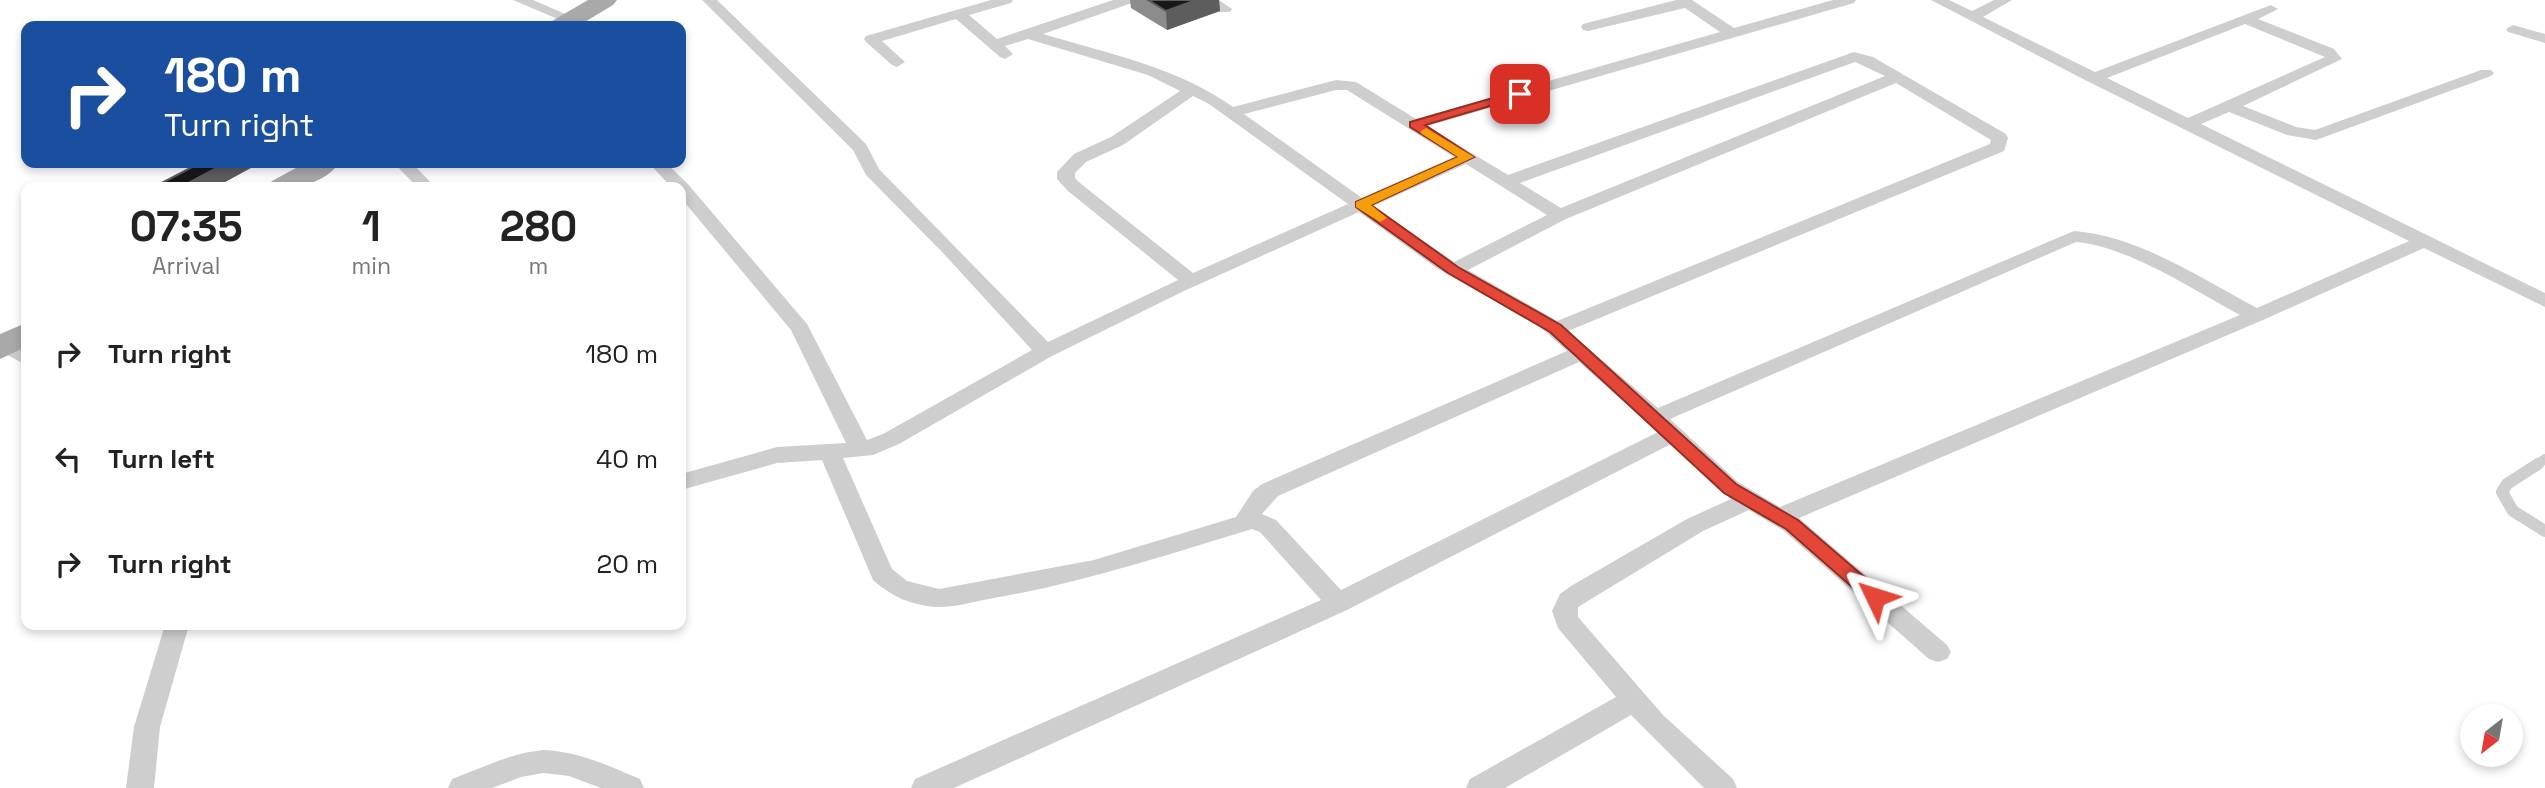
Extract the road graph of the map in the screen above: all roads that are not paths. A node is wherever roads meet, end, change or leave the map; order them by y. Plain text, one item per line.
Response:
1 (520, 0) edge
2 (605, 0) edge
3 (709, 0) edge
4 (1006, 0) edge
5 (1070, 0) edge
6 (1127, 0) edge
7 (1849, 0) edge
8 (1938, 0) edge
9 (2006, 0) edge
10 (1685, 1) edge
11 (2271, 9) dead end
12 (1089, 13) junction
13 (959, 14) junction
14 (1971, 17) junction
15 (2245, 19) junction
16 (562, 21) edge
17 (569, 21) edge
18 (1588, 27) dead end
19 (2514, 29) dead end
20 (1731, 33) junction
21 (1028, 34) junction
22 (2545, 39) edge
23 (897, 62) dead end
24 (2486, 73) dead end
25 (1897, 77) junction
26 (2092, 78) junction
27 (1193, 89) junction
28 (2230, 106) junction
29 (1232, 112) junction
30 (1415, 124) junction
31 (2186, 124) junction
32 (1467, 157) junction
33 (315, 168) edge
34 (408, 168) edge
35 (662, 168) edge
36 (291, 182) edge
37 (421, 182) edge
38 (676, 182) edge
39 (1506, 182) junction
40 (686, 193) edge
41 (1361, 205) junction
42 (1560, 215) junction
43 (2426, 240) junction
44 (1453, 270) junction
45 (1191, 281) junction
46 (2545, 302) edge
47 (2256, 316) junction
48 (1556, 329) junction
49 (1045, 351) junction
50 (1581, 353) junction
51 (1664, 426) junction
52 (860, 449) junction
53 (829, 451) junction
54 (2545, 459) edge
55 (686, 481) edge
56 (1748, 501) junction
57 (1779, 517) junction
58 (1246, 520) junction
59 (2545, 531) edge
60 (1338, 603) junction
61 (176, 630) edge
62 (1938, 652) dead end
63 (1634, 700) junction
64 (140, 788) edge
65 (462, 788) edge
66 (631, 788) edge
67 (925, 788) edge
68 (1480, 788) edge
69 (1723, 788) edge

1 - 16 street
2 - 17 main road
3 - 49 street
4 - 13 street
5 - 12 street
6 - 12 street
7 - 20 street
8 - 14 street
9 - 14 street
10 - 18 street
10 - 20 street
11 - 15 street
12 - 21 street
13 - 21 street
13 - 23 street
14 - 26 street
15 - 26 street
15 - 28 street
19 - 22 street
20 - 30 street
21 - 27 street
24 - 28 street
25 - 39 street
25 - 42 street
25 - 48 street
26 - 31 street
27 - 29 street
27 - 45 street
28 - 31 street
29 - 30 street
29 - 41 street
30 - 32 street
31 - 43 street
32 - 39 street
32 - 41 street
33 - 36 main road
34 - 37 street
35 - 38 street
39 - 42 street
40 - 52 street
41 - 44 street
41 - 45 street
42 - 44 street
43 - 46 street
43 - 47 street
44 - 48 street
45 - 49 street
47 - 51 street
47 - 57 street
48 - 50 street
49 - 52 street
50 - 51 street
50 - 58 street
51 - 56 street
51 - 60 street
52 - 53 street
53 - 55 street
53 - 58 street
54 - 59 lane
56 - 57 street
56 - 63 street
57 - 62 street
58 - 60 street
60 - 67 street
61 - 64 street
63 - 68 street
63 - 69 street
65 - 66 street

